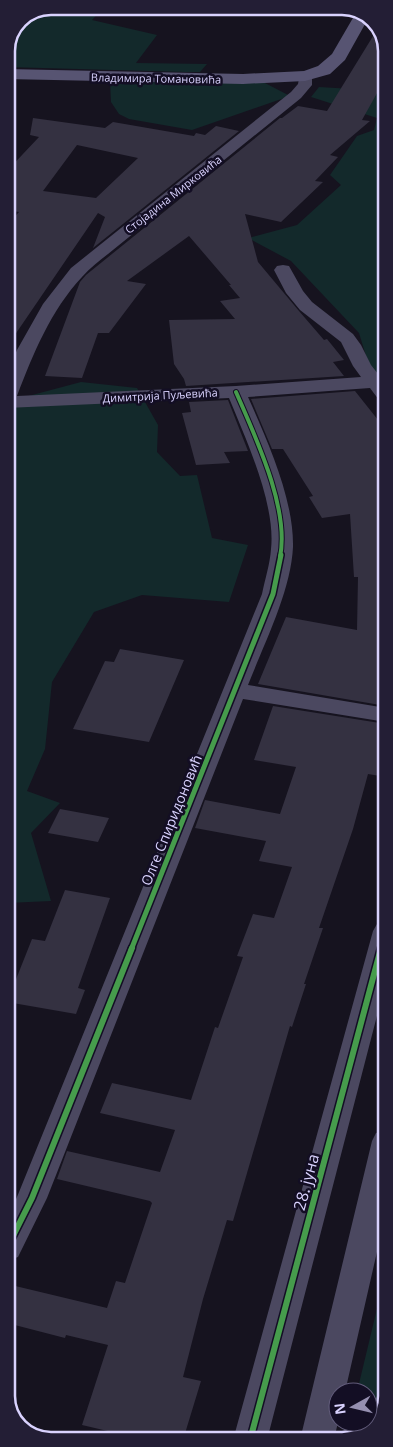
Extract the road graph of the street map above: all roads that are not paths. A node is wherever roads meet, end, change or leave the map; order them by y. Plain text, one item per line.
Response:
1 (360, 20) edge
2 (15, 74) edge
3 (305, 76) junction
4 (283, 270) dead end
5 (15, 378) edge
6 (378, 386) edge
7 (378, 389) edge
8 (236, 392) junction
9 (15, 401) edge
10 (234, 690) junction
11 (378, 714) edge
12 (378, 961) edge
13 (378, 1179) edge
14 (15, 1232) edge
15 (252, 1432) edge
16 (318, 1432) edge

1 - 3 street
2 - 3 street, Владимира Томановића
3 - 5 street, Стојадина Мирковића
4 - 6 street, Димитрија Пуљевића
7 - 8 street, Димитрија Пуљевића
8 - 9 street, Димитрија Пуљевића
8 - 10 street, Олге Спиридоновић
10 - 11 street
10 - 14 street, Олге Спиридоновић
12 - 15 street, 28. јуна
13 - 16 street

